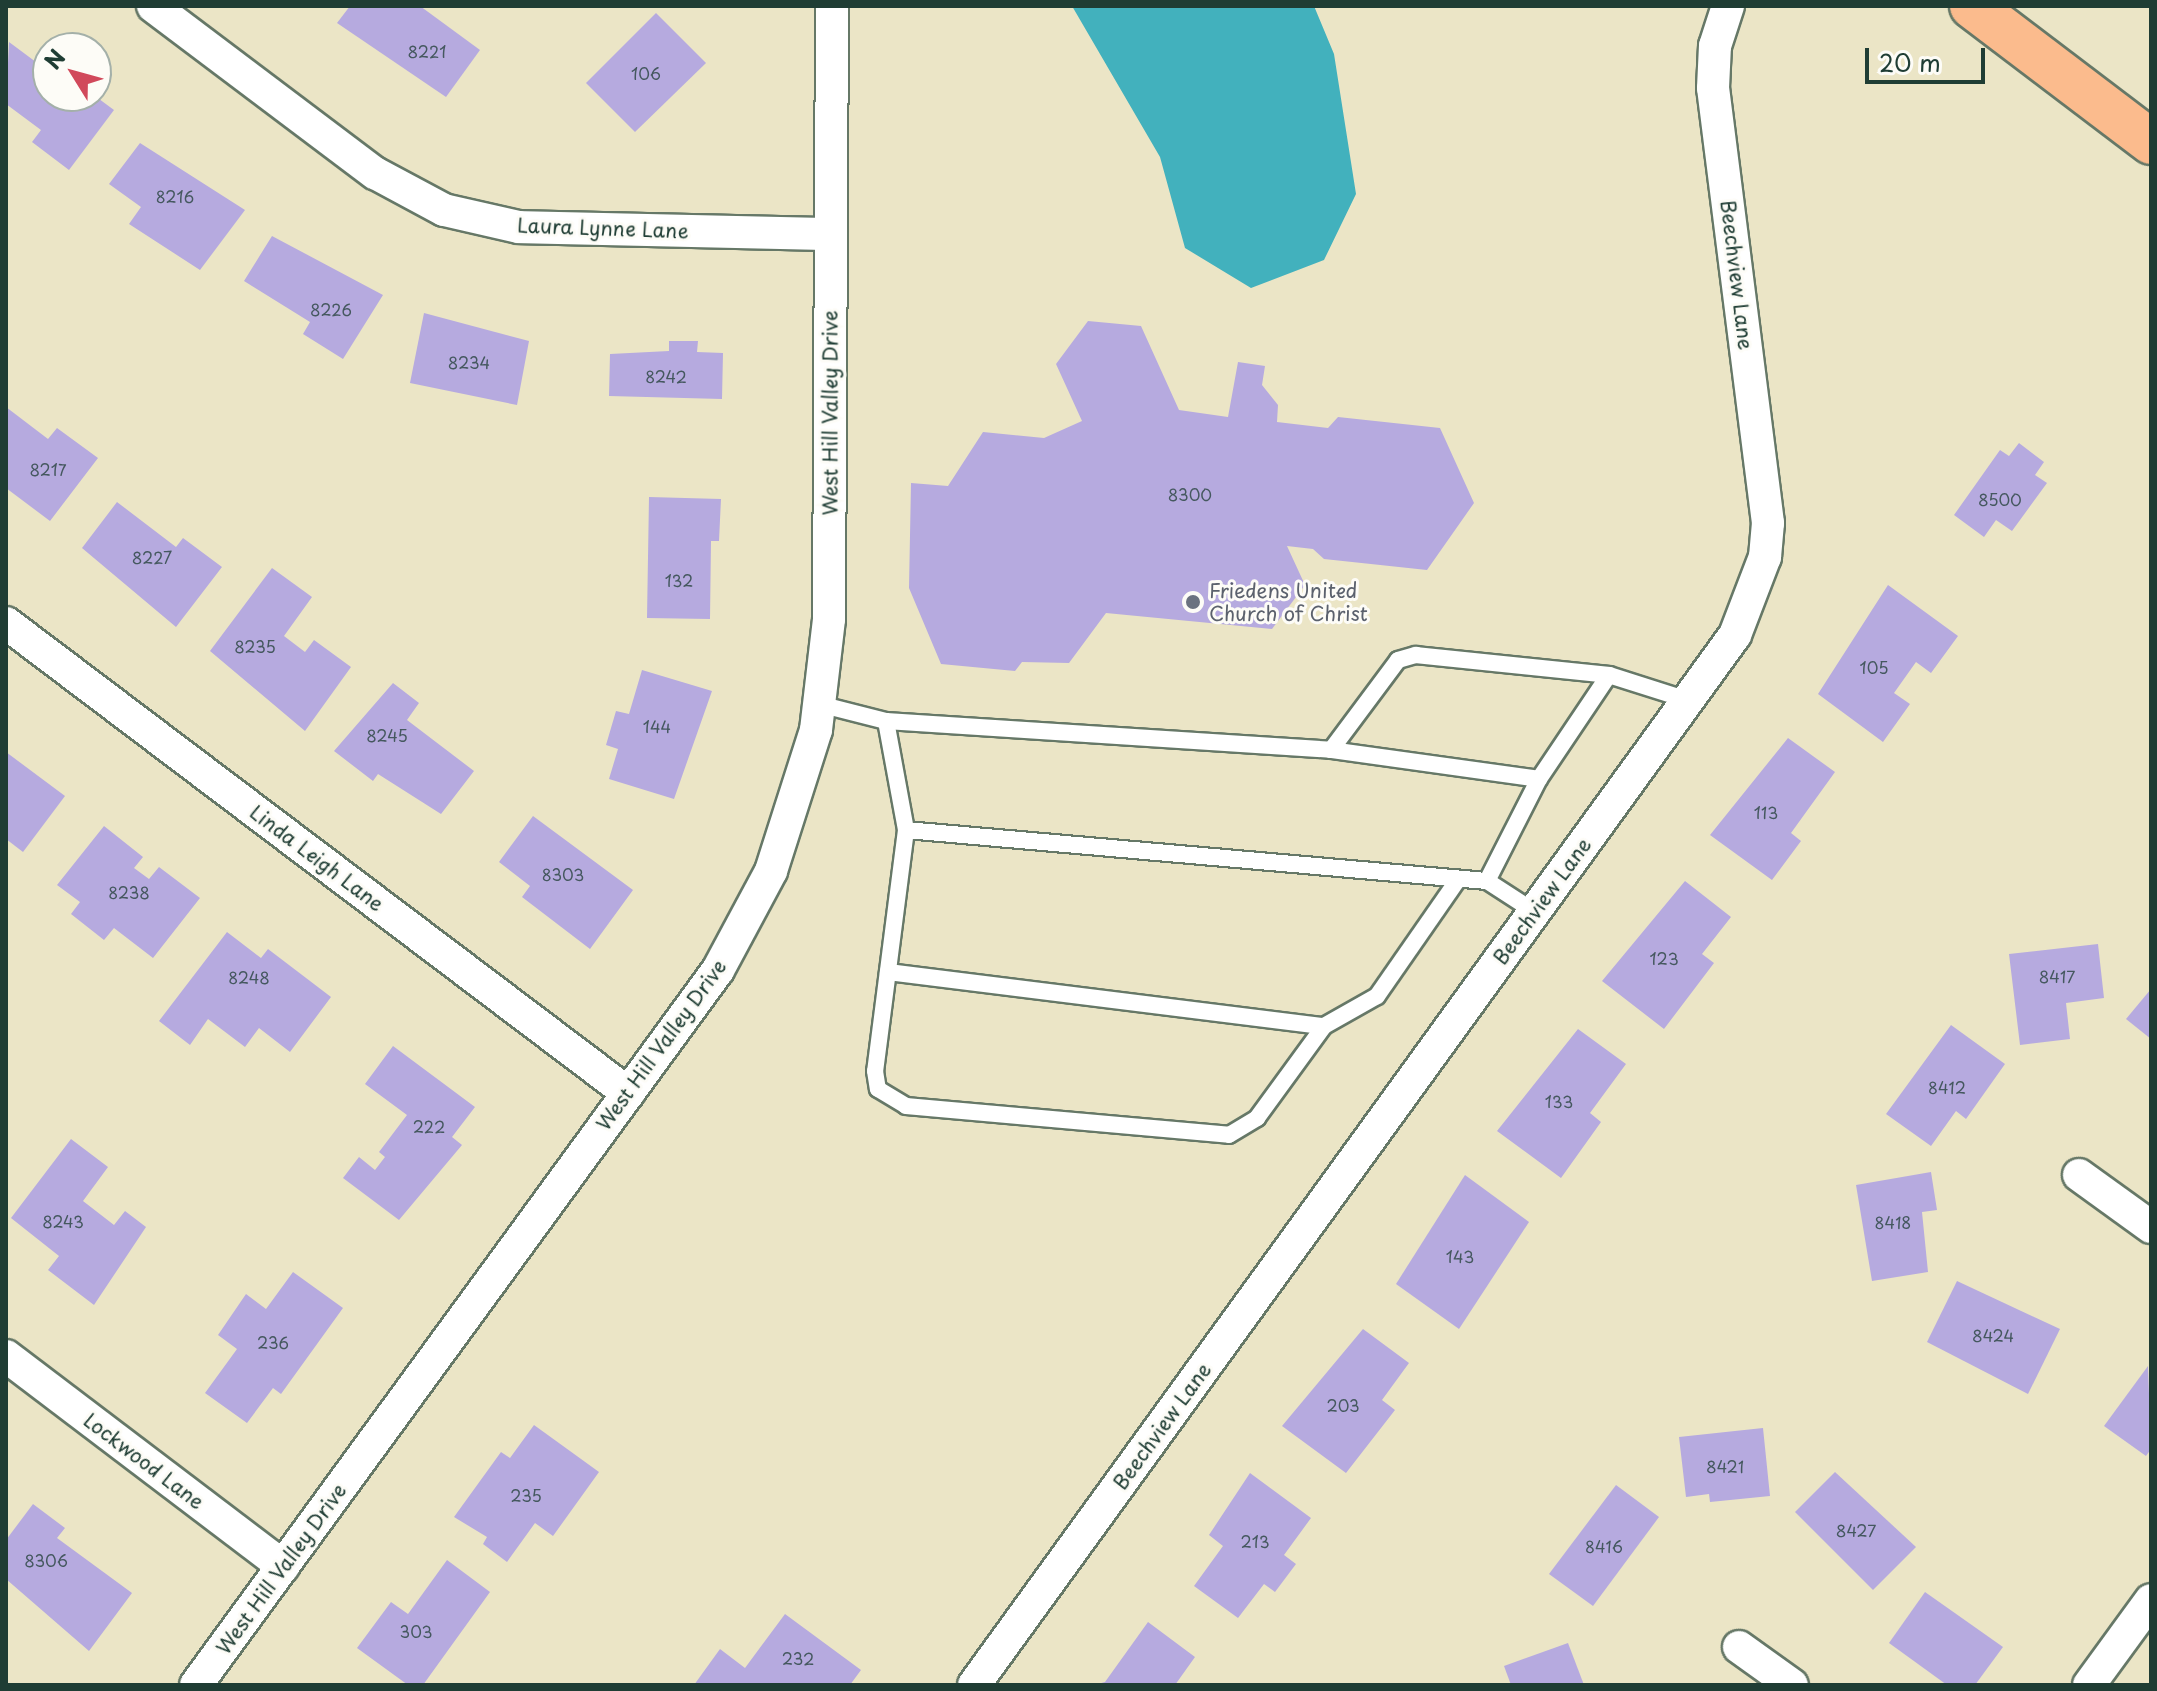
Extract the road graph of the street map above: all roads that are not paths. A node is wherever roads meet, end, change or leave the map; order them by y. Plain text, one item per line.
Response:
1 (153, 6) edge
2 (832, 6) edge
3 (1728, 6) edge
4 (1972, 6) edge
5 (2151, 142) edge
6 (831, 234) junction
7 (6, 623) edge
8 (1609, 675) junction
9 (1688, 700) junction
10 (819, 704) junction
11 (886, 721) junction
12 (1331, 750) junction
13 (1539, 779) junction
14 (906, 830) junction
15 (1457, 881) junction
16 (1487, 881) junction
17 (1535, 912) junction
18 (888, 972) junction
19 (1324, 1026) junction
20 (628, 1093) junction
21 (2079, 1175) dead end
22 (2151, 1227) edge
23 (6, 1356) edge
24 (283, 1566) junction
25 (2151, 1600) edge
26 (1739, 1647) dead end
27 (196, 1685) edge
28 (974, 1685) edge
29 (1792, 1685) edge
30 (2089, 1685) edge

1 - 6 street, Laura Lynne Lane
2 - 6 street, West Hill Valley Drive
3 - 9 street, Beechview Lane
4 - 5 main road
6 - 10 street, West Hill Valley Drive
7 - 20 street, Linda Leigh Lane
8 - 9 lane
8 - 12 lane
8 - 13 lane
9 - 17 street, Beechview Lane
10 - 11 lane
10 - 20 street, West Hill Valley Drive
11 - 12 lane
11 - 14 lane
12 - 13 lane
13 - 16 lane
14 - 15 lane
14 - 18 lane
15 - 16 lane
15 - 19 lane
16 - 17 lane
17 - 28 street, Beechview Lane
18 - 19 lane
18 - 19 lane
20 - 24 street, West Hill Valley Drive
21 - 22 street
23 - 24 street, Lockwood Lane
24 - 27 street, West Hill Valley Drive
25 - 30 street
26 - 29 street

